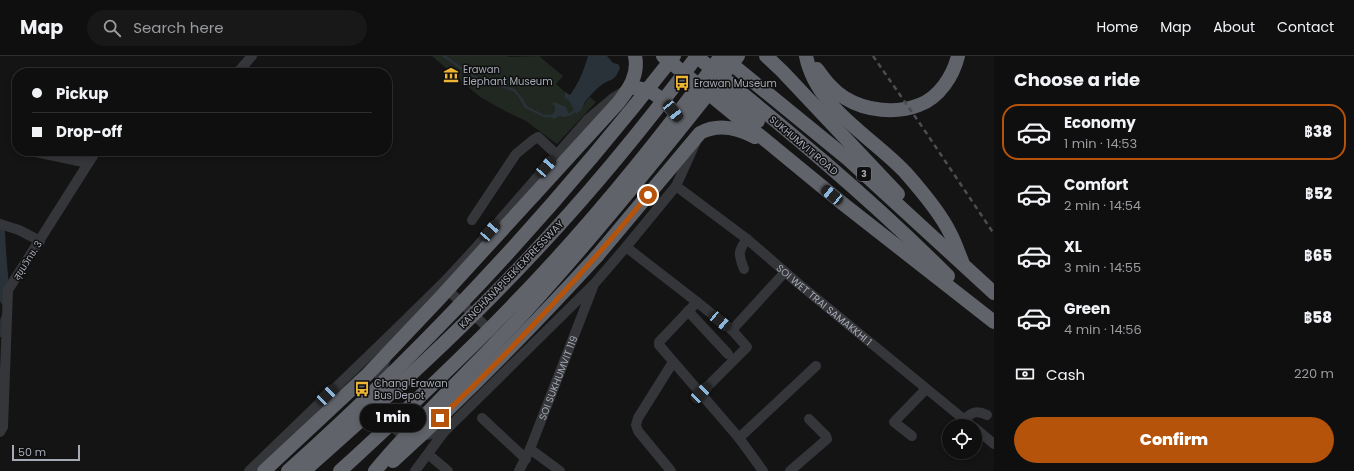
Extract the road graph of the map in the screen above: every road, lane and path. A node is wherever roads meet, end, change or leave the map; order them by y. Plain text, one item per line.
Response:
1 (252, 56) edge
2 (635, 56) edge
3 (663, 56) edge
4 (676, 56) edge
5 (721, 56) edge
6 (738, 56) edge
7 (766, 56) edge
8 (806, 56) edge
9 (811, 56) edge
10 (958, 56) edge
11 (694, 59) edge
12 (241, 68) edge
13 (629, 88) junction
14 (700, 133) junction
15 (773, 146) junction
16 (556, 155) junction
17 (55, 156) edge
18 (93, 156) edge
19 (88, 163) junction
20 (676, 186) junction
21 (472, 220) dead end
22 (0, 224) edge
23 (747, 238) junction
24 (40, 241) junction
25 (893, 242) junction
26 (626, 247) junction
27 (946, 249) junction
28 (964, 266) junction
29 (744, 268) dead end
30 (785, 272) junction
31 (446, 280) junction
32 (595, 283) junction
33 (994, 293) edge
34 (697, 302) junction
35 (688, 311) junction
36 (3, 320) edge
37 (994, 322) edge
38 (395, 330) junction
39 (732, 330) junction
40 (496, 336) junction
41 (728, 354) dead end
42 (518, 359) junction
43 (673, 362) junction
44 (816, 366) dead end
45 (926, 389) junction
46 (701, 393) junction
47 (987, 415) dead end
48 (482, 418) dead end
49 (809, 419) dead end
50 (964, 419) joint
51 (1, 431) edge
52 (444, 432) junction
53 (982, 434) edge
54 (912, 436) dead end
55 (739, 438) junction
56 (994, 444) edge
57 (530, 449) junction
58 (428, 454) junction
59 (526, 459) junction
60 (249, 471) edge
61 (264, 471) edge
62 (288, 471) edge
63 (304, 471) edge
64 (340, 471) edge
65 (375, 471) edge
66 (382, 471) edge
67 (415, 471) edge
68 (448, 471) edge
69 (519, 471) edge
70 (560, 471) edge
71 (671, 471) edge
72 (763, 471) edge
73 (790, 471) edge

1 - 12 street
2 - 13 highway
3 - 15 highway
4 - 11 highway
4 - 62 highway, bridge
5 - 27 highway, SUKHUMVIT ROAD / 3
5 - 64 highway, KANCHANAPISEK EXPRESSWAY, bridge
6 - 65 highway, bridge
7 - 27 highway
8 - 28 highway
9 - 10 highway
11 - 25 highway
11 - 37 highway, SUKHUMVIT ROAD / 3
11 - 63 highway, KANCHANAPISEK EXPRESSWAY, bridge
13 - 16 street
13 - 40 highway
13 - 61 highway, bridge
14 - 15 highway
14 - 20 street
14 - 66 highway, bridge
15 - 25 highway
16 - 21 street
16 - 31 street
17 - 19 street
18 - 19 street, สุขุมวิทซ. 3
19 - 24 street, สุขุมวิทซ. 3
20 - 23 street, SOI WET TRAI SAMAKKHI 1
20 - 26 street
22 - 24 street
23 - 29 street
23 - 30 street, SOI WET TRAI SAMAKKHI 1
24 - 36 street, สุขุมวิทซ. 3
25 - 37 highway
26 - 32 street
26 - 34 street
27 - 28 highway, SUKHUMVIT ROAD / 3
28 - 33 highway, SUKHUMVIT ROAD / 3
30 - 39 street
30 - 45 street, SOI WET TRAI SAMAKKHI 1
31 - 38 street
31 - 40 street
32 - 42 street
32 - 57 street, SOI SUKHUMVIT 119
34 - 35 street
34 - 39 street
35 - 41 street
35 - 43 street
36 - 51 street, สุขุมวิทซ. 3
38 - 52 street
38 - 60 street
39 - 46 street
40 - 42 street
42 - 52 street
43 - 46 street
43 - 71 street
44 - 55 street
45 - 50 street, SOI WET TRAI SAMAKKHI 1
45 - 54 street
46 - 55 street
47 - 50 street
48 - 59 street
49 - 73 street
52 - 58 street
53 - 56 street
55 - 72 street
57 - 59 street, SOI SUKHUMVIT 119
57 - 70 street
58 - 67 street
58 - 68 street
59 - 69 street, SOI SUKHUMVIT 119

